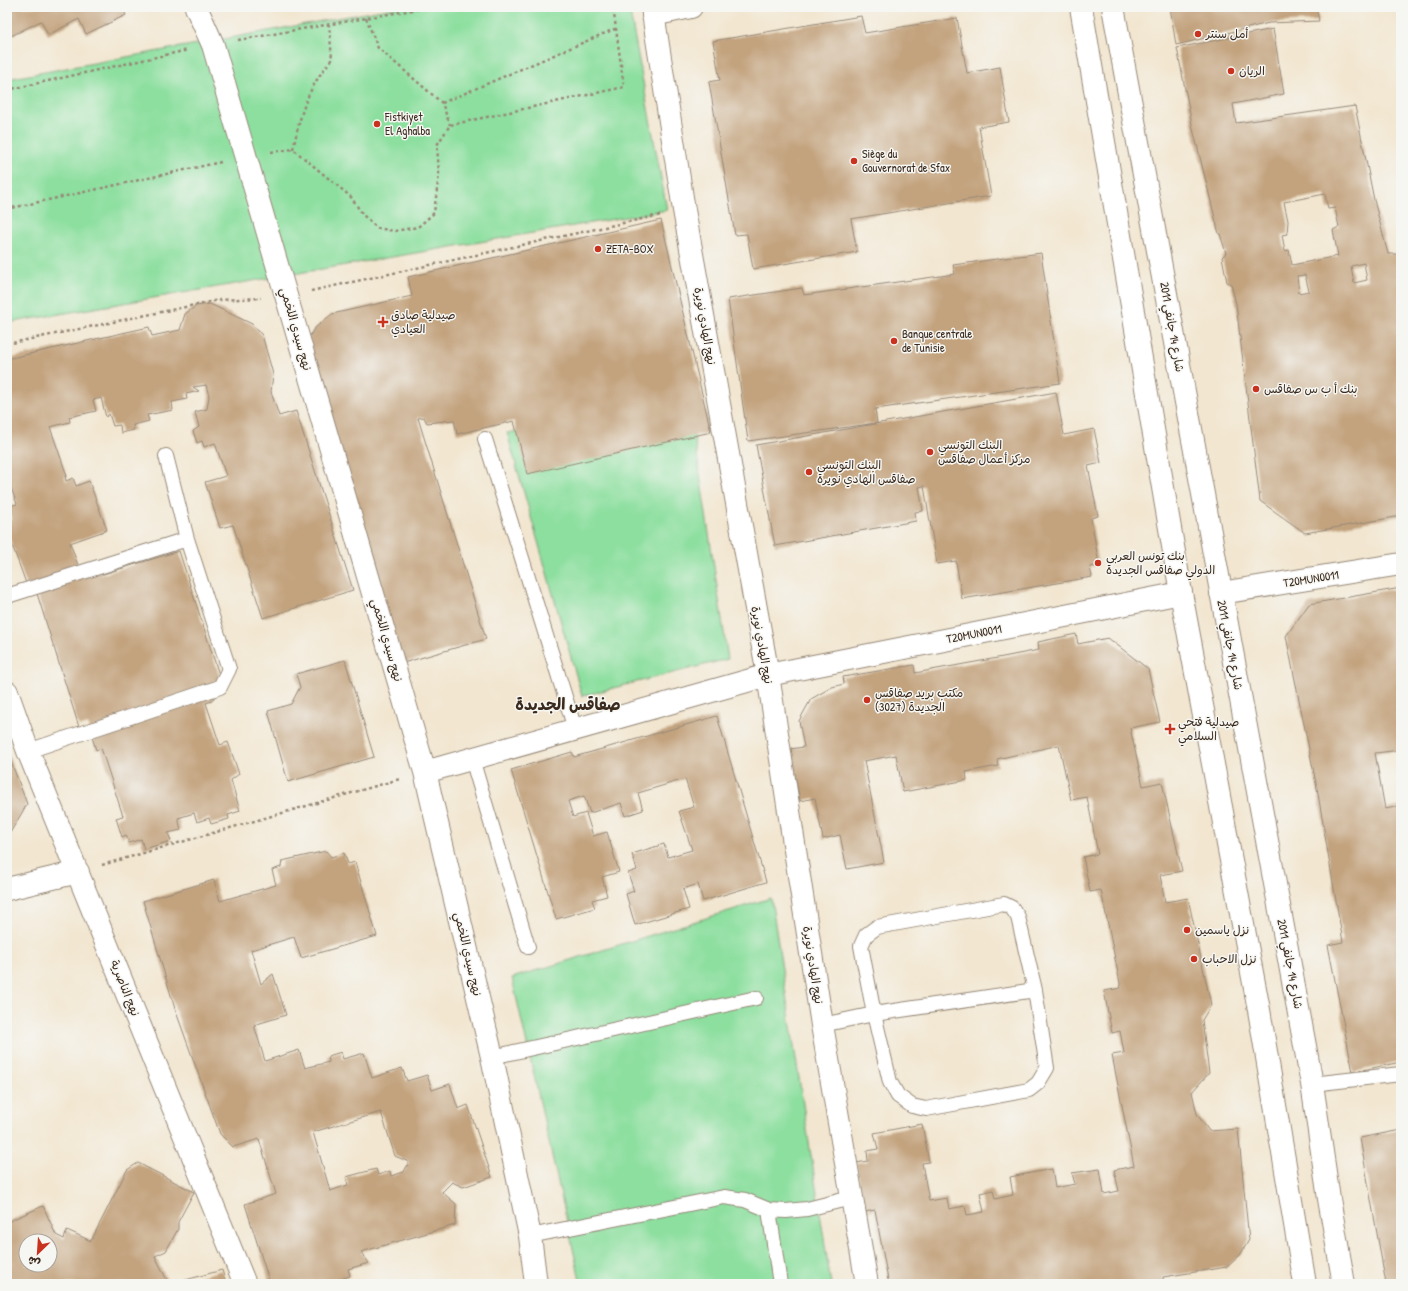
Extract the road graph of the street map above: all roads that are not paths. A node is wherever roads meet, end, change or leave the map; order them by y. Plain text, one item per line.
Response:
1 (196, 7) edge
2 (691, 7) edge
3 (1082, 7) edge
4 (1113, 7) edge
5 (653, 11) edge
6 (484, 439) dead end
7 (166, 456) dead end
8 (187, 540) junction
9 (1401, 564) edge
10 (1181, 593) junction
11 (1221, 593) junction
12 (7, 596) edge
13 (768, 675) junction
14 (7, 692) edge
15 (575, 730) junction
16 (28, 751) junction
17 (472, 759) junction
18 (425, 772) junction
19 (78, 872) junction
20 (7, 889) edge
21 (528, 948) dead end
22 (1035, 990) junction
23 (756, 998) dead end
24 (874, 1014) junction
25 (822, 1024) junction
26 (492, 1057) junction
27 (1401, 1074) edge
28 (1312, 1084) junction
29 (851, 1198) junction
30 (769, 1210) junction
31 (530, 1236) junction
32 (245, 1284) edge
33 (536, 1284) edge
34 (780, 1284) edge
35 (867, 1284) edge
36 (1305, 1284) edge
37 (1344, 1284) edge

1 - 18 street, نهج سيدي اللخمي
2 - 5 street
3 - 10 street
4 - 11 street, شارع 14 جانفي 2011
5 - 13 street, نهج الهادي نويرة
6 - 15 lane
7 - 8 lane
8 - 12 lane
8 - 16 lane
9 - 11 street, T20MUN0011
10 - 13 street, T20MUN0011
10 - 36 street
11 - 28 street, شارع 14 جانفي 2011
13 - 15 street, T20MUN0011
13 - 25 street, نهج الهادي نويرة
14 - 16 street, نهج الناصرية
15 - 17 street, T20MUN0011
16 - 19 street, نهج الناصرية
17 - 18 street, T20MUN0011
17 - 21 lane
18 - 26 street, نهج سيدي اللخمي
19 - 20 street
19 - 32 street, نهج الناصرية
22 - 24 lane
22 - 24 lane
22 - 24 lane
23 - 26 lane
24 - 25 lane
25 - 29 street, نهج الهادي نويرة
26 - 31 street, نهج سيدي اللخمي
27 - 28 lane
28 - 37 street, شارع 14 جانفي 2011
29 - 30 lane
29 - 35 street, نهج الهادي نويرة
30 - 31 lane
30 - 34 lane
31 - 33 street, نهج سيدي اللخمي

